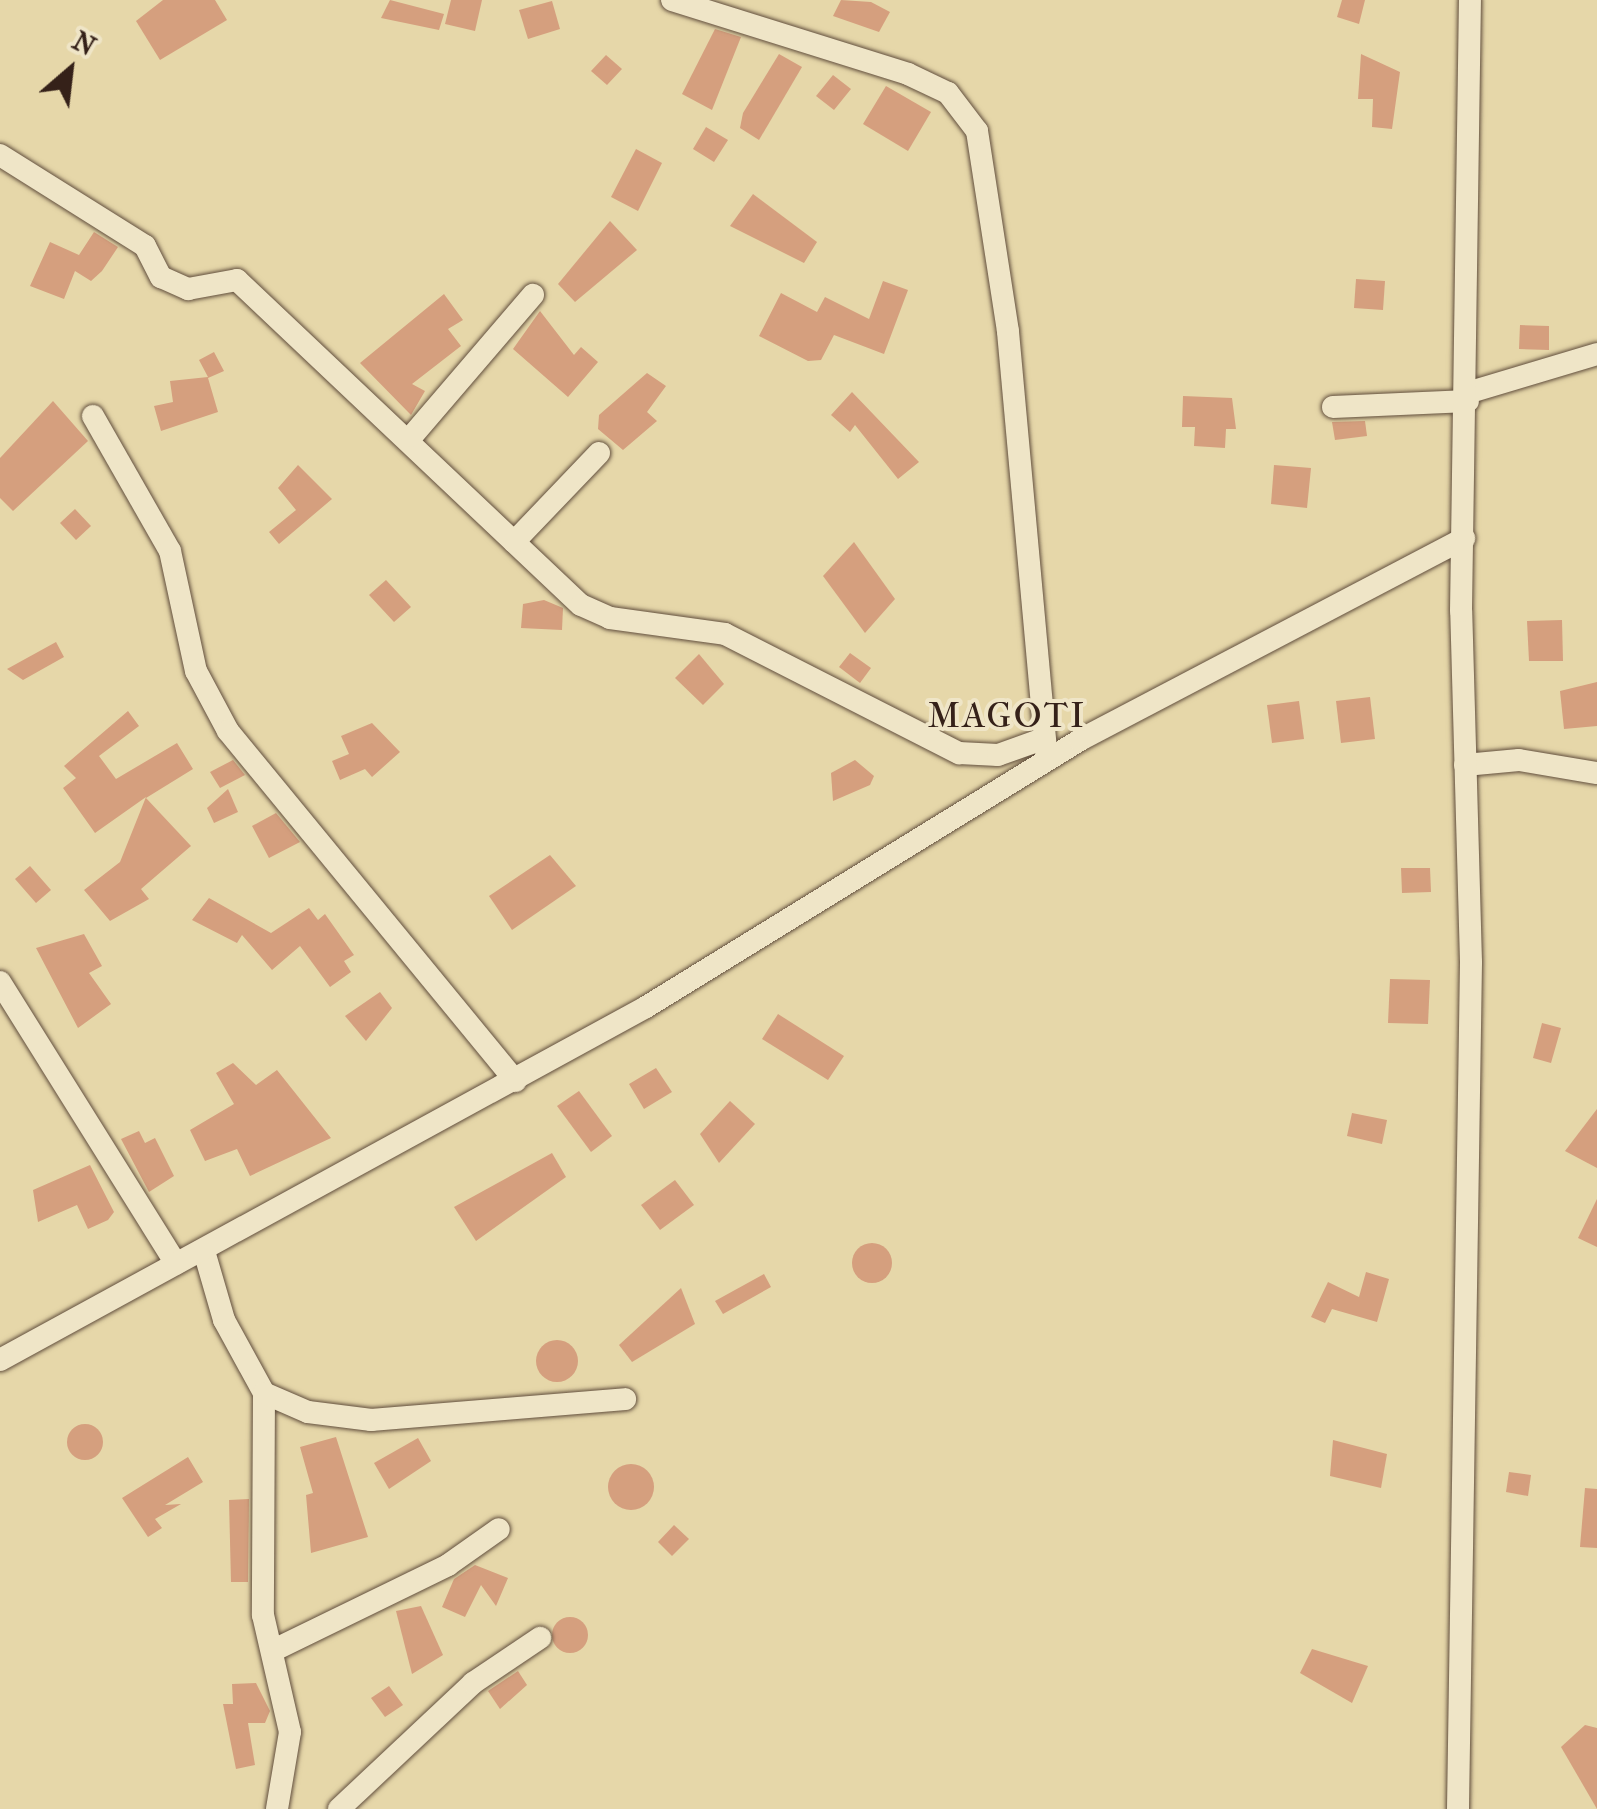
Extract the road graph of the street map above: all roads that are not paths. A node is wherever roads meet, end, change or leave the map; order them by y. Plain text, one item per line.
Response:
1 (672, 0) edge
2 (1470, 0) edge
3 (0, 155) edge
4 (533, 295) dead end
5 (1597, 354) edge
6 (1468, 397) junction
7 (1333, 407) dead end
8 (93, 416) dead end
9 (412, 436) junction
10 (599, 453) dead end
11 (1464, 538) junction
12 (514, 542) junction
13 (1040, 740) junction
14 (1051, 765) junction
15 (1465, 765) junction
16 (1597, 773) edge
17 (0, 982) edge
18 (516, 1081) junction
19 (204, 1251) junction
20 (176, 1264) junction
21 (0, 1360) edge
22 (264, 1393) junction
23 (625, 1400) dead end
24 (499, 1529) dead end
25 (540, 1638) dead end
26 (272, 1652) junction
27 (277, 1809) edge
28 (339, 1809) edge
29 (1458, 1809) edge

1 - 13 street
2 - 6 street
3 - 9 street
4 - 9 street
5 - 6 street
6 - 7 street
6 - 11 street
8 - 18 street
9 - 12 street
10 - 12 street
11 - 14 street
11 - 15 street
12 - 13 street
13 - 14 street
14 - 18 street
15 - 16 street
15 - 29 street
17 - 20 street
18 - 19 street
19 - 20 street
19 - 22 street
20 - 21 street
22 - 23 street
22 - 26 street
24 - 26 street
25 - 28 street
26 - 27 street

